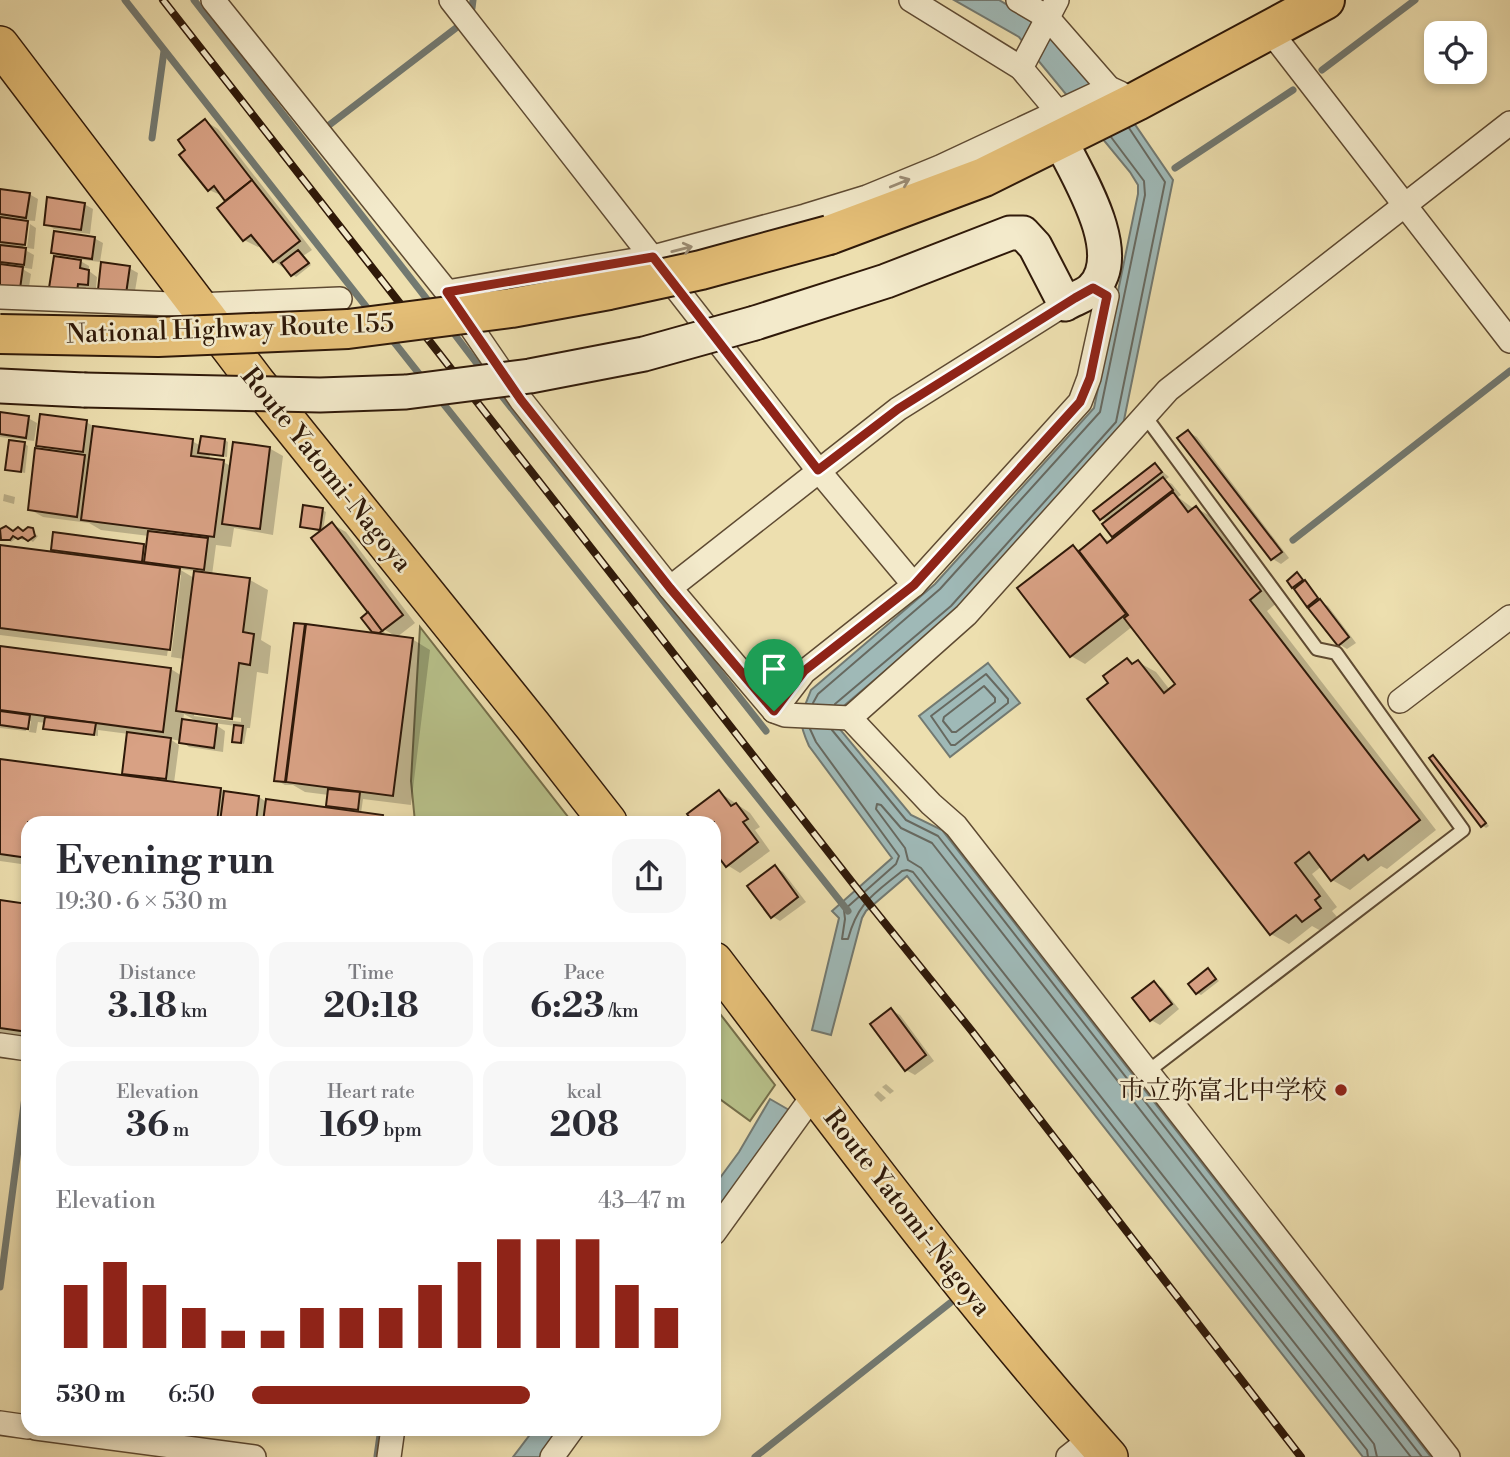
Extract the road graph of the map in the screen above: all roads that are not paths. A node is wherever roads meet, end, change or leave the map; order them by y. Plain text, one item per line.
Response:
1 (213, 0) edge
2 (451, 0) edge
3 (911, 0) edge
4 (1018, 0) edge
5 (1325, 0) edge
6 (1052, 8) edge
7 (1274, 15) edge
8 (2, 51) edge
9 (1021, 68) junction
10 (1123, 99) junction
11 (1510, 123) edge
12 (1066, 127) junction
13 (1405, 205) junction
14 (653, 257) junction
15 (1093, 288) junction
16 (447, 292) junction
17 (0, 297) edge
18 (341, 299) dead end
19 (1065, 304) junction
20 (197, 305) junction
21 (0, 334) edge
22 (1510, 341) edge
23 (0, 386) edge
24 (1145, 416) junction
25 (818, 470) junction
26 (914, 585) junction
27 (670, 588) junction
28 (1510, 617) edge
29 (1400, 701) joint
30 (783, 712) junction
31 (1381, 716) junction
32 (847, 718) junction
33 (603, 816) edge
34 (721, 970) edge
35 (0, 1045) edge
36 (21, 1048) edge
37 (1147, 1072) junction
38 (815, 1093) junction
39 (721, 1223) edge
40 (0, 1423) edge
41 (21, 1426) edge
42 (108, 1436) edge
43 (392, 1436) edge
44 (567, 1436) edge
45 (179, 1444) edge
46 (1090, 1451) edge
47 (254, 1457) edge
48 (389, 1457) edge
49 (552, 1457) edge
50 (1448, 1457) edge

1 - 16 street
2 - 14 street
3 - 9 street
4 - 6 street
5 - 7 highway, National Highway Route 155
6 - 9 street
6 - 10 street
7 - 10 highway, National Highway Route 155
7 - 13 street
8 - 20 main road, Route Yatomi-Nagoya
9 - 12 street
10 - 12 highway, National Highway Route 155
11 - 13 street
14 -> 12 street
12 - 15 street
12 - 21 highway, National Highway Route 155, bridge
13 - 22 street
13 - 24 street
14 - 16 street
14 - 25 street
15 - 19 street
15 - 26 street
16 - 27 street
17 - 20 street
18 - 20 street
19 - 23 street, bridge
19 - 25 street
20 - 33 main road, Route Yatomi-Nagoya
24 - 31 lane
24 - 32 street
25 - 26 street
25 - 27 street
26 - 30 street
27 - 30 street
28 - 29 street
29 - 31 lane
30 - 32 street
31 - 37 lane
32 - 37 street
34 - 38 main road, Route Yatomi-Nagoya
35 - 36 street
37 - 50 street
38 - 39 street
38 - 46 main road, Route Yatomi-Nagoya
40 - 41 street
42 - 45 street
43 - 48 street
44 - 49 street
45 - 47 street

